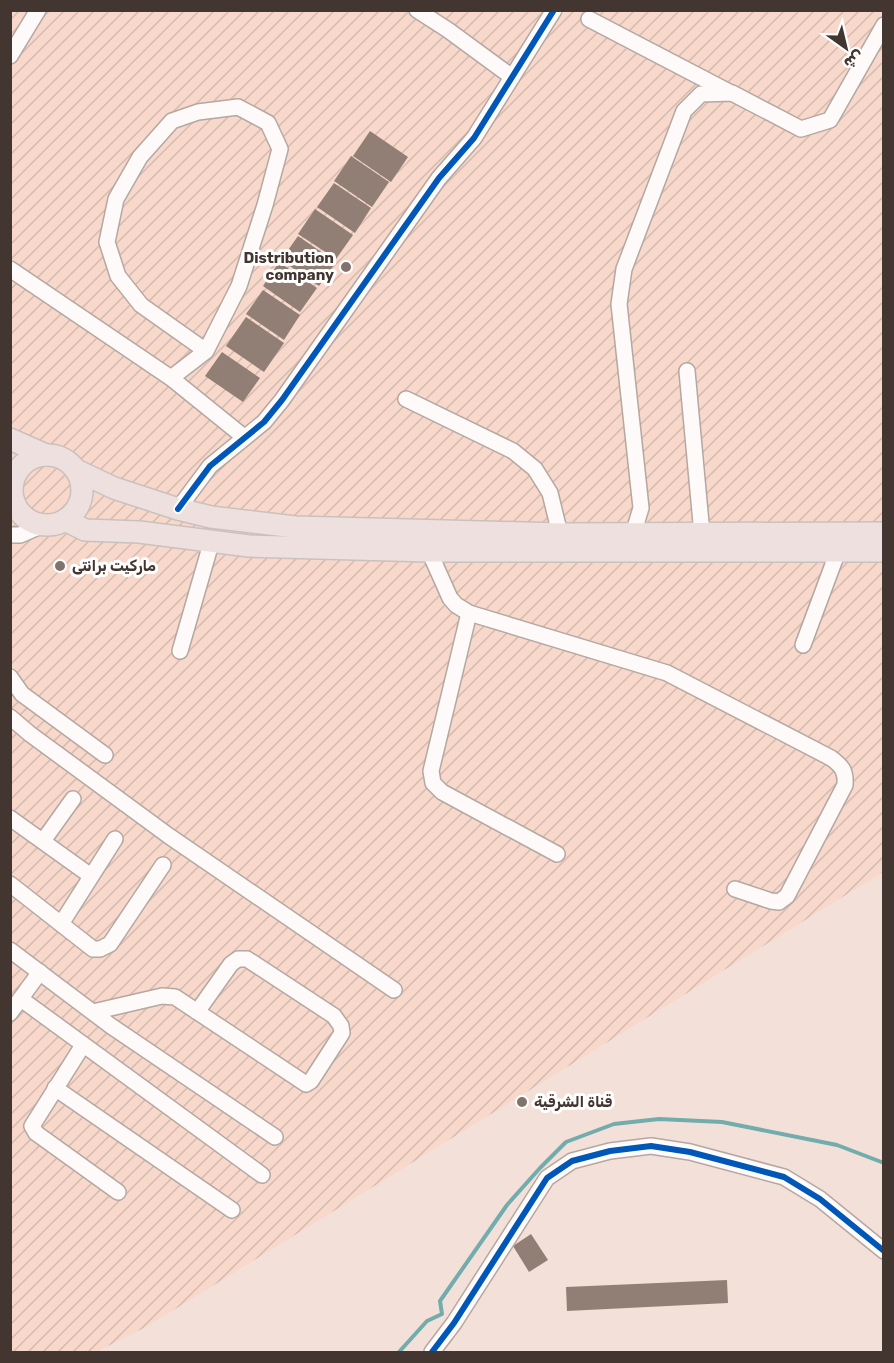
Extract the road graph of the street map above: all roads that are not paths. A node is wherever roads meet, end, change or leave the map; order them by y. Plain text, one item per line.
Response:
1 (38, 10) edge
2 (417, 10) edge
3 (555, 10) edge
4 (589, 19) dead end
5 (884, 25) edge
6 (10, 56) edge
7 (512, 77) junction
8 (732, 93) junction
9 (10, 269) edge
10 (206, 351) junction
11 (687, 371) dead end
12 (171, 378) junction
13 (406, 399) dead end
14 (244, 437) junction
15 (10, 439) edge
16 (46, 455) junction
17 (76, 470) junction
18 (11, 489) edge
19 (178, 509) junction
20 (65, 520) junction
21 (43, 525) junction
22 (884, 533) edge
23 (560, 534) junction
24 (633, 534) junction
25 (702, 534) junction
26 (10, 535) edge
27 (212, 540) junction
28 (429, 551) junction
29 (838, 551) junction
30 (884, 551) edge
31 (469, 613) junction
32 (803, 645) dead end
33 (180, 651) dead end
34 (10, 677) edge
35 (10, 717) edge
36 (105, 755) dead end
37 (73, 799) dead end
38 (10, 818) edge
39 (115, 839) dead end
40 (43, 841) junction
41 (558, 854) dead end
42 (163, 865) dead end
43 (91, 876) junction
44 (10, 884) edge
45 (735, 889) dead end
46 (61, 924) junction
47 (10, 950) edge
48 (40, 972) junction
49 (394, 990) dead end
50 (21, 999) junction
51 (93, 1012) junction
52 (197, 1012) junction
53 (10, 1013) edge
54 (83, 1044) junction
55 (55, 1088) junction
56 (274, 1137) dead end
57 (262, 1175) dead end
58 (118, 1192) dead end
59 (232, 1210) dead end
60 (884, 1251) edge
61 (432, 1353) edge

1 - 6 street
2 - 7 street
3 - 7 street
4 - 8 street
5 - 8 street
7 - 14 street
8 - 24 street
9 - 12 street
10 - 10 street
10 - 12 street
11 - 25 street
12 - 14 street
13 - 23 street
14 - 19 street
15 - 16 highway
16 - 17 highway
16 - 18 highway
17 - 19 highway
17 - 20 highway
18 - 21 highway
19 - 23 highway
20 - 21 highway
20 - 27 highway
21 - 26 street
22 - 25 highway
23 - 24 highway
24 - 25 highway
27 - 28 highway
27 - 33 street
28 - 29 highway
28 - 31 street
29 - 30 highway
29 - 32 street
31 - 41 street
31 - 45 street
34 - 36 street
35 - 49 street
37 - 40 street
38 - 40 street
39 - 43 street
40 - 43 street
42 - 46 street
43 - 46 street
44 - 46 street
47 - 48 street
48 - 50 street
48 - 51 street
50 - 53 street
50 - 54 street
51 - 52 street
51 - 56 street
52 - 52 street
54 - 55 street
54 - 57 street
55 - 58 street
55 - 59 street
60 - 61 street

